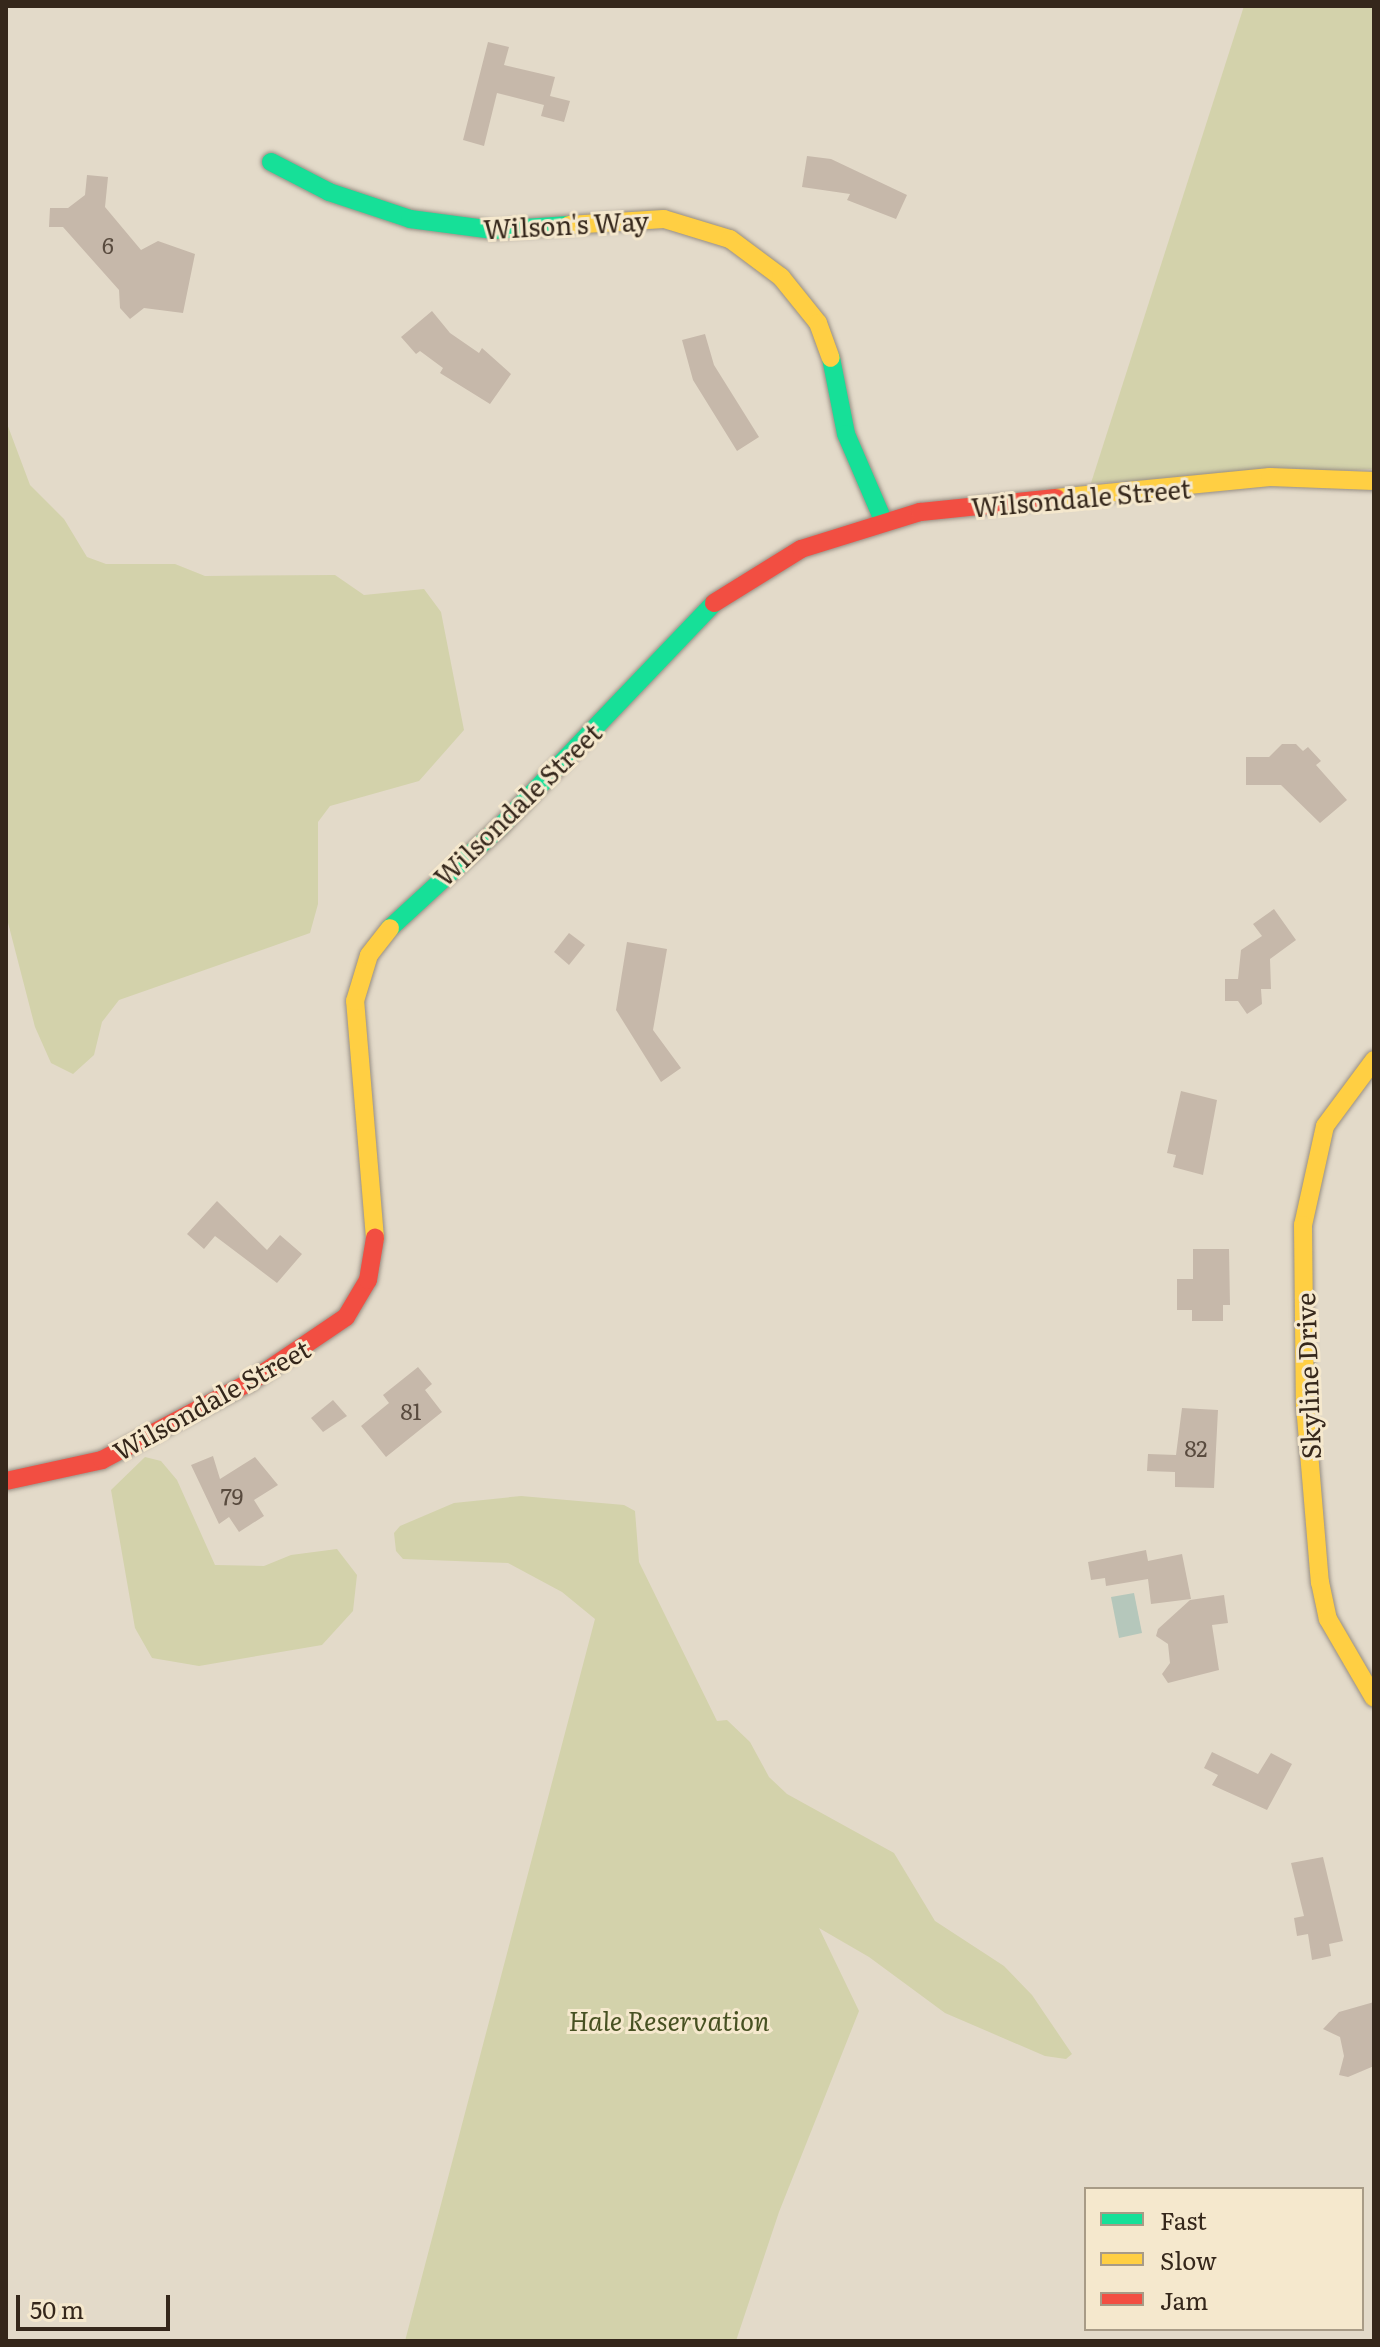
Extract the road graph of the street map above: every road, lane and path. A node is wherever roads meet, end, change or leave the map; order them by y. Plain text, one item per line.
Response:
1 (271, 162) dead end
2 (1374, 481) edge
3 (883, 520) junction
4 (1374, 1060) edge
5 (6, 1481) edge
6 (1374, 1698) edge

1 - 3 street, Wilson's Way
2 - 3 street, Wilsondale Street
3 - 5 street, Wilsondale Street
4 - 6 street, Skyline Drive

